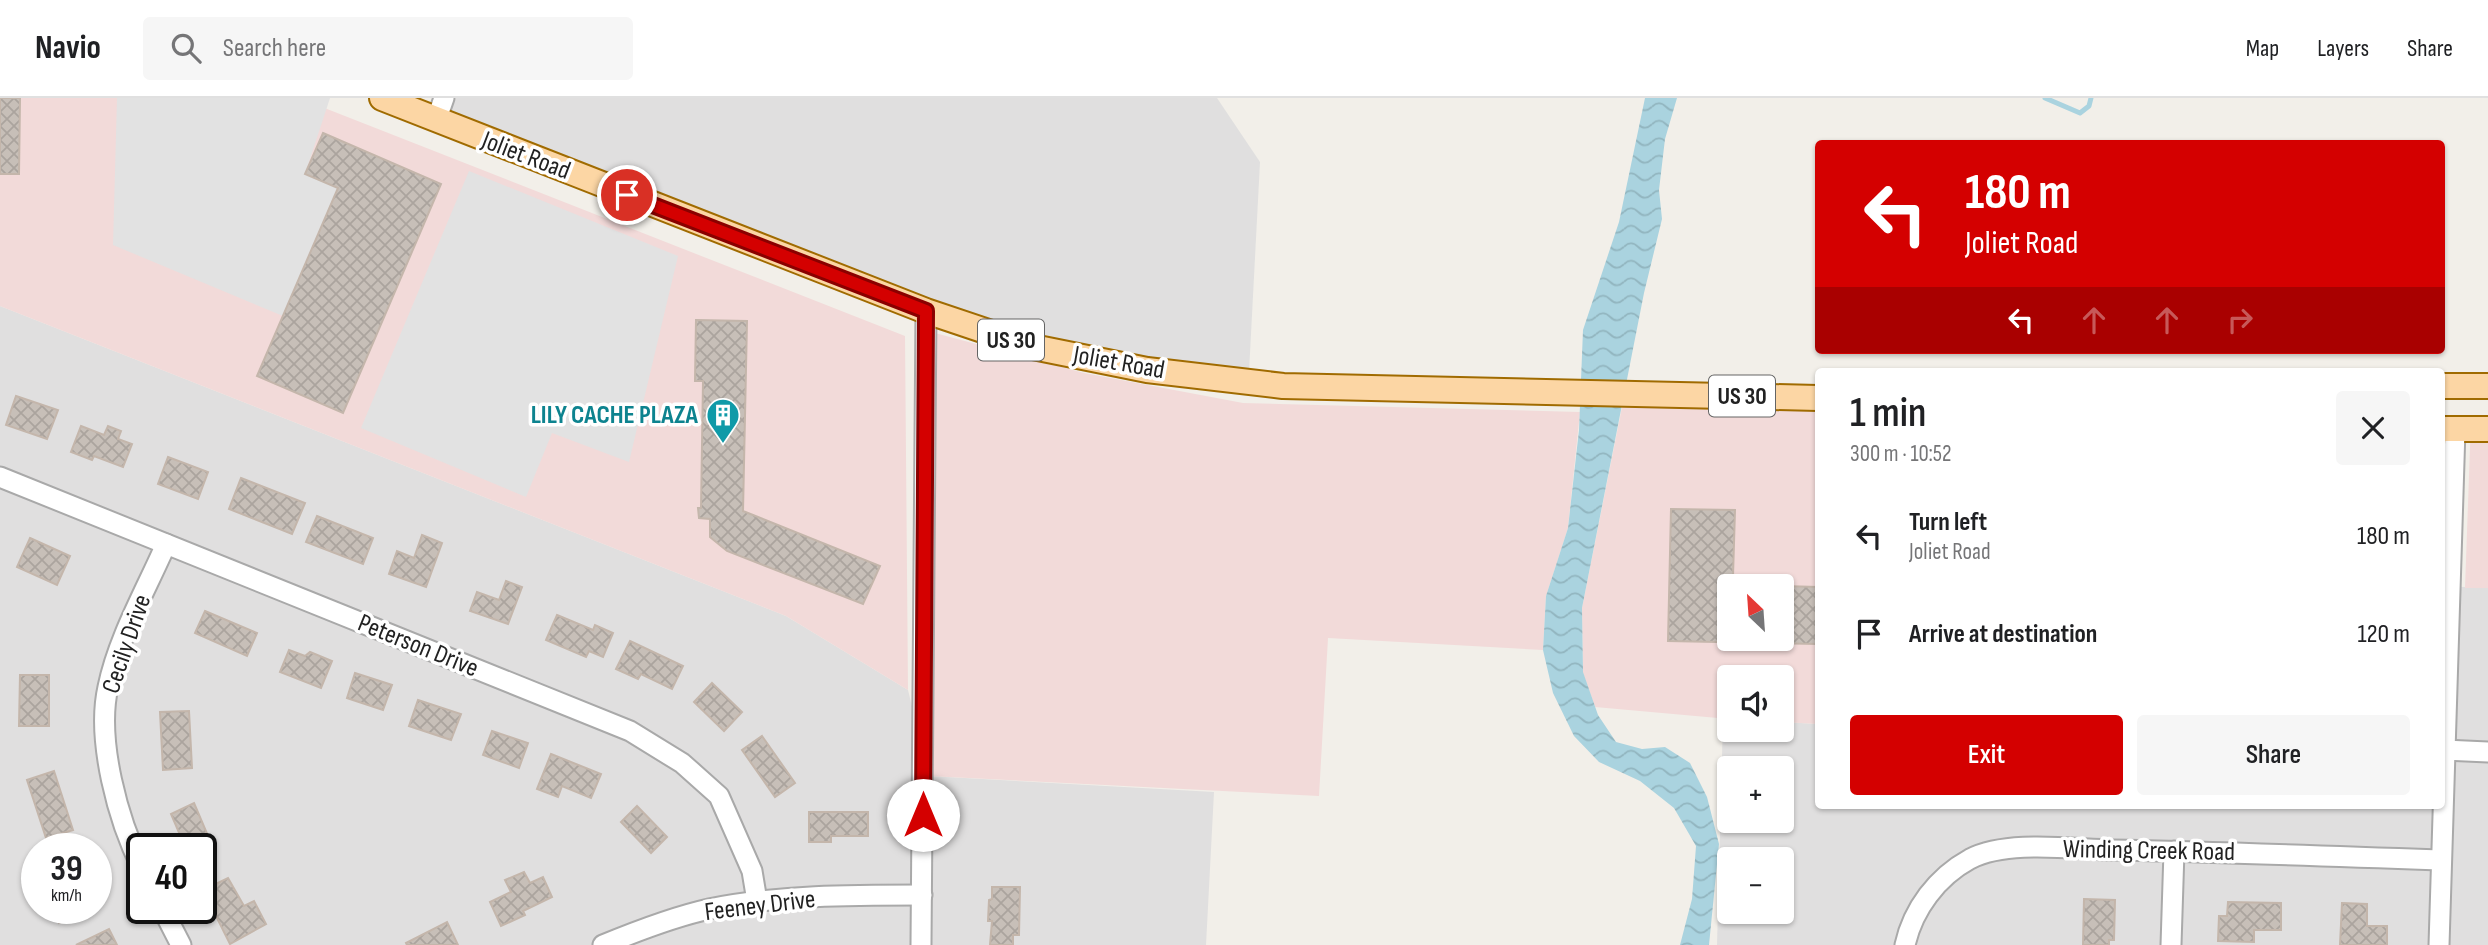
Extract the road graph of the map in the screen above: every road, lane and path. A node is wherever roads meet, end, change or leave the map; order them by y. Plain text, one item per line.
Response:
1 (382, 98) edge
2 (440, 109) edge
3 (926, 311) junction
4 (2445, 386) edge
5 (2488, 386) edge
6 (1815, 398) edge
7 (2448, 429) edge
8 (2488, 429) edge
9 (0, 477) edge
10 (166, 544) junction
11 (2445, 670) edge
12 (2445, 750) edge
13 (2488, 752) edge
14 (2442, 809) edge
15 (129, 833) edge
16 (2174, 851) junction
17 (2440, 860) junction
18 (922, 895) junction
19 (757, 901) junction
20 (170, 924) edge
21 (181, 945) edge
22 (603, 945) edge
23 (921, 945) edge
24 (1905, 945) edge
25 (2171, 945) edge
26 (2439, 945) edge

1 - 2 main road, Joliet Road / US 30
2 - 3 main road, Joliet Road / US 30
3 - 6 main road, Joliet Road / US 30
3 - 18 street
4 - 5 main road
7 - 8 main road
7 - 11 street
9 - 10 street, Peterson Drive
10 - 15 street, Cecily Drive
10 - 19 street, Peterson Drive
12 - 13 street
14 - 17 street
16 - 17 street, Winding Creek Road
16 - 24 street, Winding Creek Road
16 - 25 street
17 - 26 street
18 - 19 street, Feeney Drive
18 - 23 street
19 - 22 street, Feeney Drive
20 - 21 street

